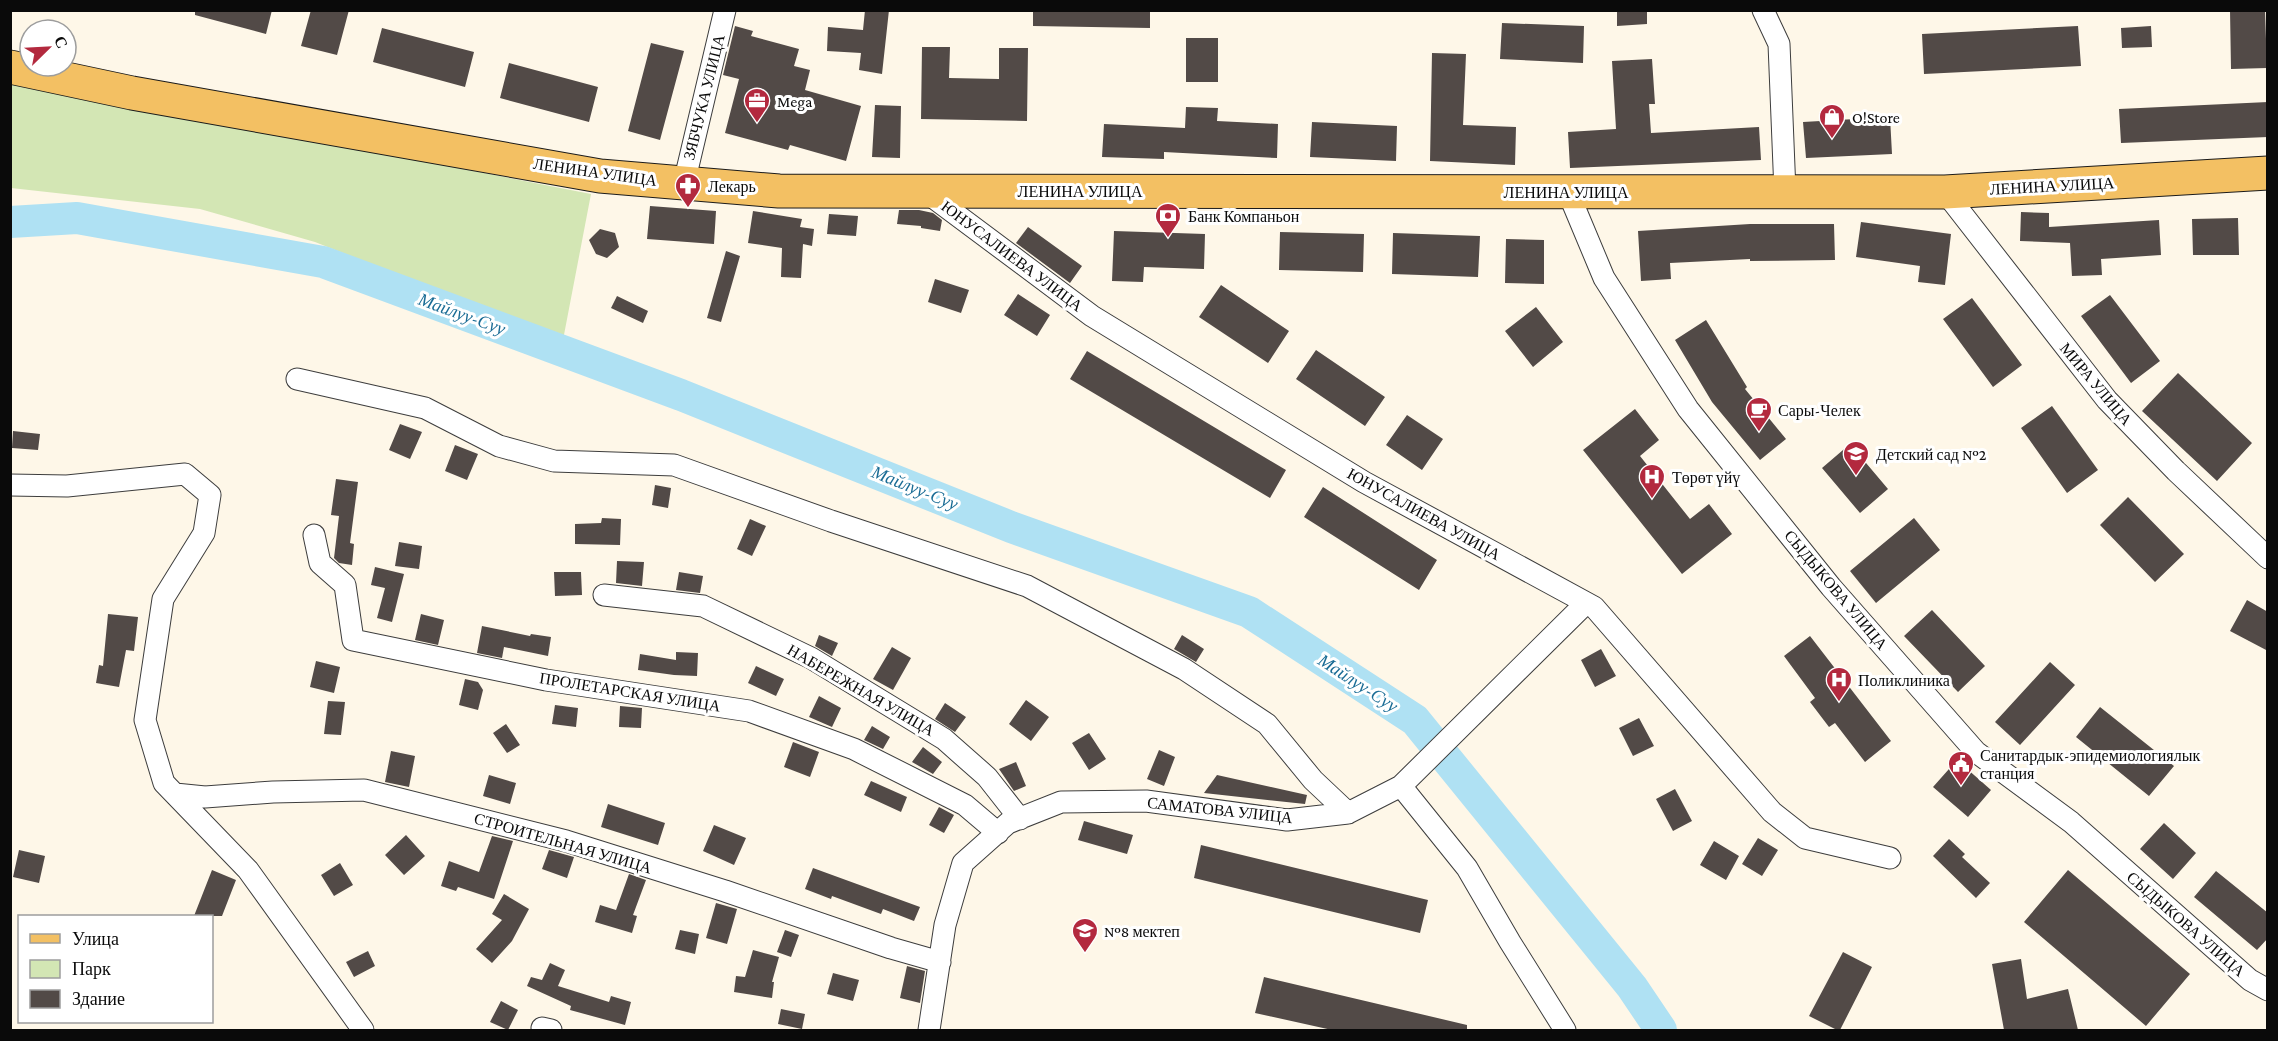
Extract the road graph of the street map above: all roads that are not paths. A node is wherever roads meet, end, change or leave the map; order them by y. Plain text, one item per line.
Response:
1 (725, 10) edge
2 (1763, 10) edge
3 (10, 67) edge
4 (2268, 173) edge
5 (684, 183) junction
6 (925, 191) junction
7 (1568, 192) junction
8 (1785, 192) junction
9 (1945, 192) junction
10 (297, 379) dead end
11 (10, 485) edge
12 (314, 535) dead end
13 (2268, 558) edge
14 (604, 595) dead end
15 (1586, 603) junction
16 (1401, 786) junction
17 (175, 794) junction
18 (1348, 813) junction
19 (1020, 819) junction
20 (998, 833) junction
21 (1890, 858) dead end
22 (939, 962) junction
23 (2268, 990) edge
24 (363, 1030) edge
25 (929, 1030) edge
26 (1565, 1030) edge

1 - 5 street, ЗЯБЧУКА УЛИЦА
2 - 8 street
3 - 5 main road, ЛЕНИНА УЛИЦА
4 - 9 main road, ЛЕНИНА УЛИЦА
5 - 6 main road, ЛЕНИНА УЛИЦА
6 - 7 main road, ЛЕНИНА УЛИЦА
6 - 15 street, ЮНУСАЛИЕВА УЛИЦА
7 - 8 main road, ЛЕНИНА УЛИЦА
7 - 23 street, СЫДЫКОВА УЛИЦА
8 - 9 main road, ЛЕНИНА УЛИЦА
9 - 13 street, МИРА УЛИЦА
10 - 18 street
11 - 17 street
12 - 20 street, ПРОЛЕТАРСКАЯ УЛИЦА
14 - 19 street, НАБЕРЕЖНАЯ УЛИЦА
15 - 16 street, САМАТОВА УЛИЦА
15 - 21 street, ЮНУСАЛИЕВА УЛИЦА
16 - 18 street, САМАТОВА УЛИЦА
16 - 26 street
17 - 22 street, СТРОИТЕЛЬНАЯ УЛИЦА
17 - 24 street
18 - 19 street, САМАТОВА УЛИЦА
19 - 20 street, САМАТОВА УЛИЦА
20 - 22 street, САМАТОВА УЛИЦА
22 - 25 street, САМАТОВА УЛИЦА

